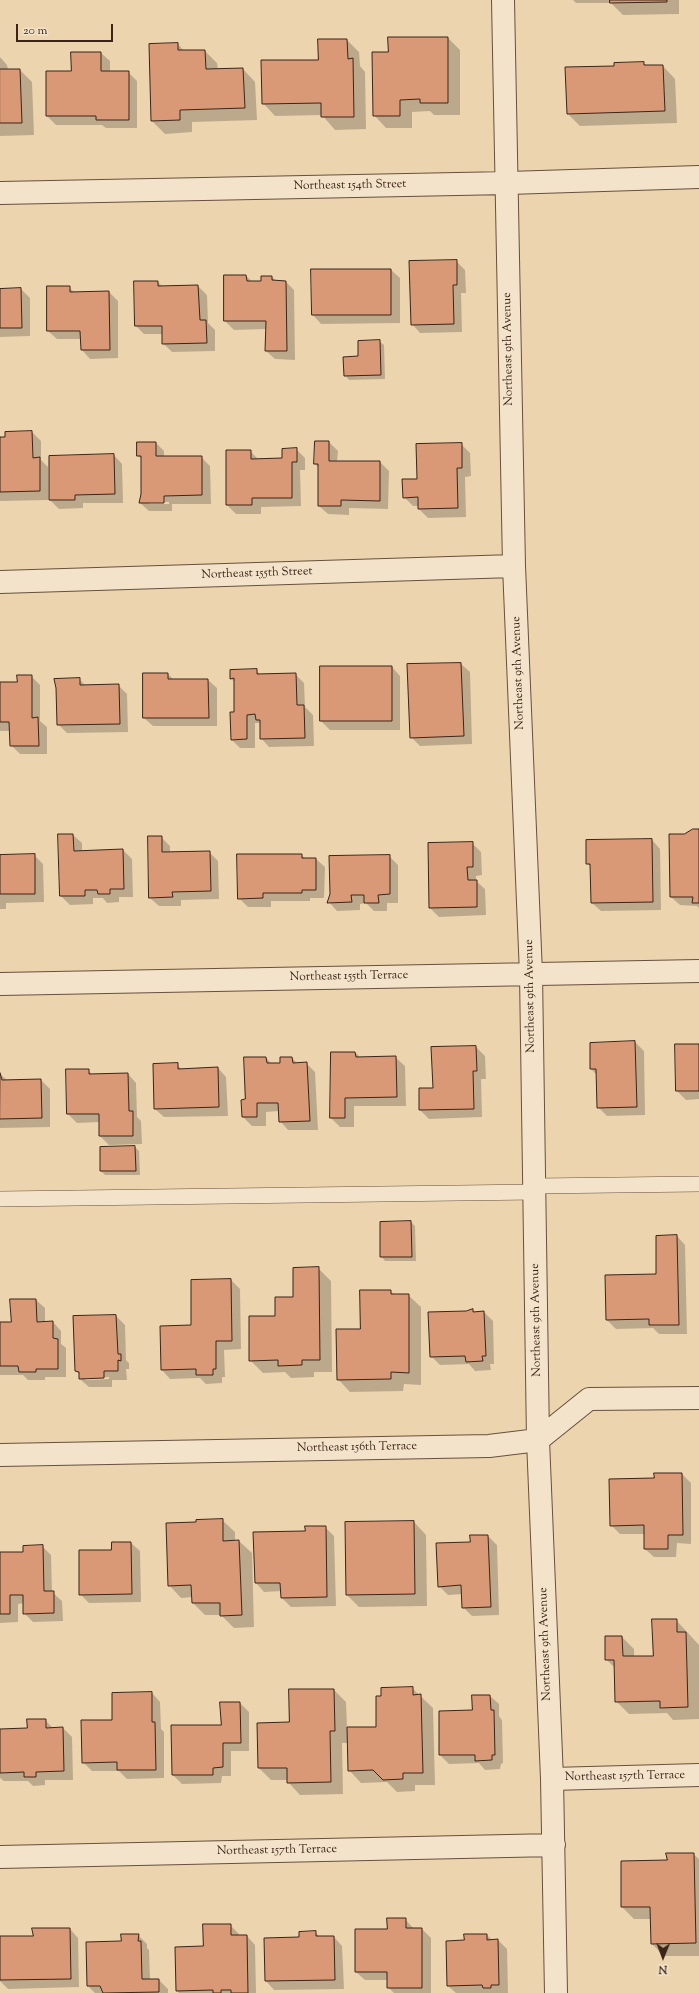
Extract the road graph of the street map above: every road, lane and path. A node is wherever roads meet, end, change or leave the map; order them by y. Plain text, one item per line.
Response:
1 (503, 0) edge
2 (699, 177) edge
3 (508, 183) junction
4 (0, 193) edge
5 (514, 566) junction
6 (0, 582) edge
7 (699, 971) edge
8 (532, 974) junction
9 (0, 984) edge
10 (699, 1184) edge
11 (535, 1189) junction
12 (0, 1199) edge
13 (699, 1398) edge
14 (538, 1440) junction
15 (0, 1455) edge
16 (699, 1775) edge
17 (552, 1779) junction
18 (554, 1845) junction
19 (0, 1857) edge
20 (556, 1993) edge

1 - 3 street, Northeast 9th Avenue
2 - 3 street, Northeast 154th Street
3 - 4 street, Northeast 154th Street
3 - 5 street, Northeast 9th Avenue
5 - 6 street, Northeast 155th Street
5 - 8 street, Northeast 9th Avenue
7 - 8 street, Northeast 155th Terrace
8 - 9 street, Northeast 155th Terrace
8 - 11 street, Northeast 9th Avenue
10 - 11 lane
11 - 12 lane
11 - 14 street, Northeast 9th Avenue
13 - 14 street
14 - 15 street, Northeast 156th Terrace
14 - 17 street, Northeast 9th Avenue
16 - 17 street, Northeast 157th Terrace
17 - 18 street, Northeast 9th Avenue
18 - 19 street, Northeast 157th Terrace
18 - 20 street, Northeast 9th Avenue

